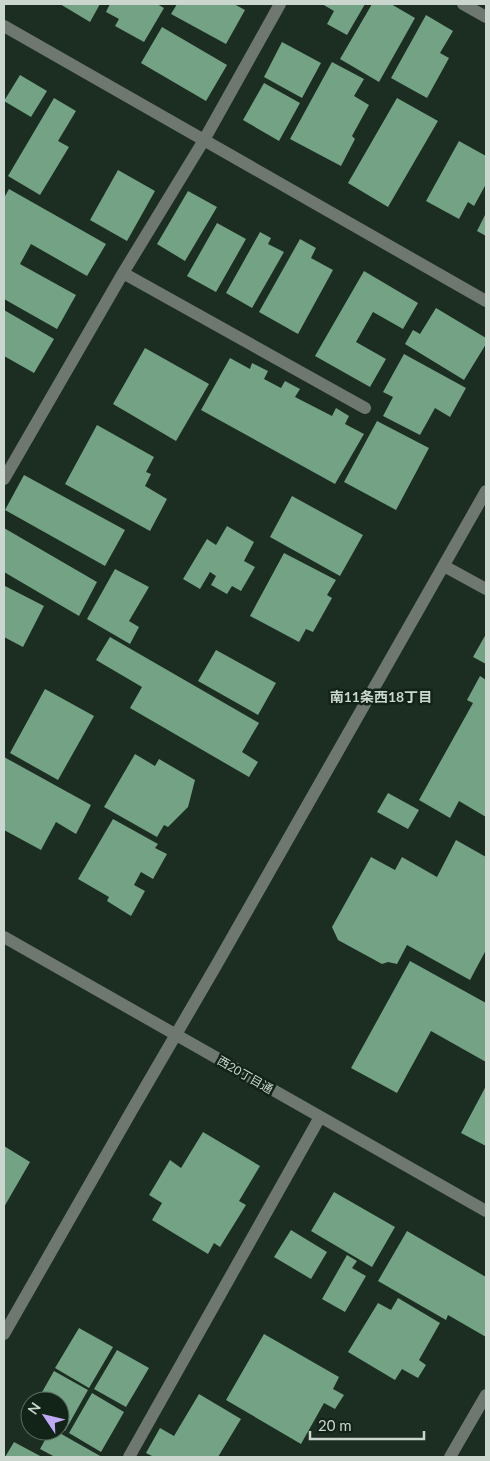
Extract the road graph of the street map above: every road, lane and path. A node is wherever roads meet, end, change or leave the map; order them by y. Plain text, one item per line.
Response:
1 (280, 4) edge
2 (463, 4) edge
3 (486, 17) edge
4 (4, 26) edge
5 (204, 140) junction
6 (123, 273) junction
7 (486, 301) edge
8 (365, 408) dead end
9 (4, 479) edge
10 (486, 491) edge
11 (444, 566) junction
12 (486, 589) edge
13 (4, 937) edge
14 (176, 1036) junction
15 (320, 1117) junction
16 (486, 1212) edge
17 (4, 1334) edge
18 (486, 1395) edge
19 (129, 1457) edge
20 (450, 1457) edge

1 - 5 street
2 - 3 street
4 - 5 street
5 - 6 street
5 - 7 street
6 - 8 street
6 - 9 street
10 - 11 street
11 - 12 street
11 - 14 street
13 - 14 street, 西20丁目通
14 - 15 street, 西20丁目通
14 - 17 street
15 - 16 street, 西20丁目通
15 - 19 street
18 - 20 street

